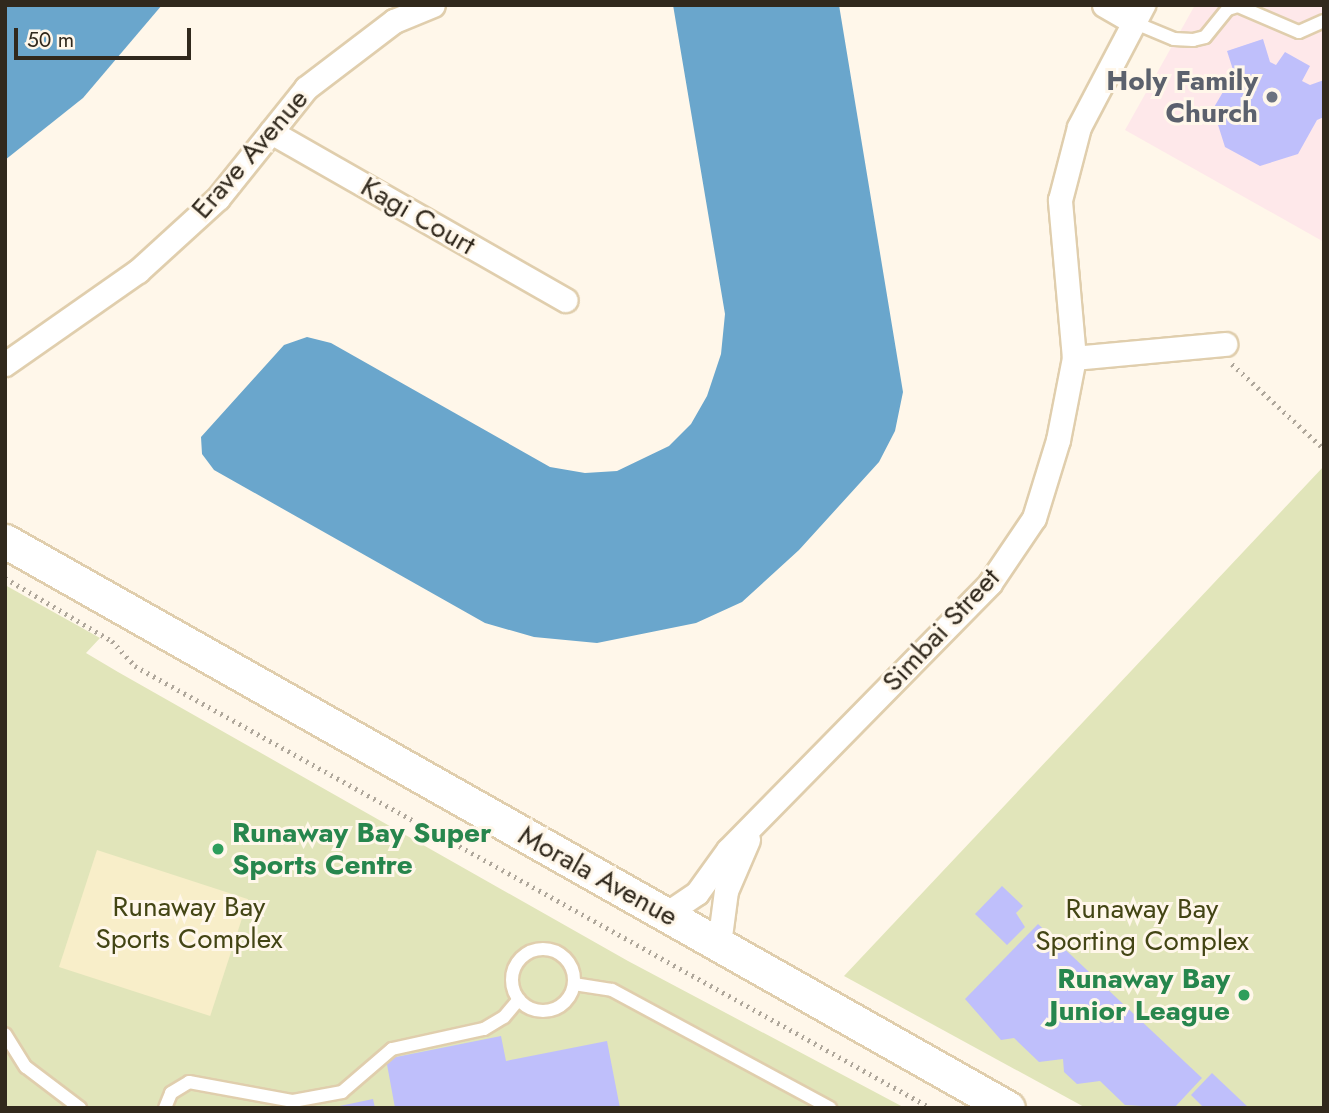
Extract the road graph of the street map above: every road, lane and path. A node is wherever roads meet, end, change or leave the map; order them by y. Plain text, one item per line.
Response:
1 (433, 5) edge
2 (1104, 5) edge
3 (1138, 14) edge
4 (1324, 22) edge
5 (271, 132) junction
6 (566, 300) dead end
7 (1219, 344) joint
8 (1074, 358) junction
9 (5, 364) edge
10 (1324, 449) edge
11 (5, 541) edge
12 (5, 578) edge
13 (759, 819) junction
14 (666, 914) junction
15 (719, 944) junction
16 (574, 984) junction
17 (519, 999) junction
18 (5, 1034) edge
19 (80, 1108) edge
20 (165, 1108) edge
21 (830, 1108) edge
22 (931, 1108) edge
23 (1008, 1108) edge

1 - 5 street, Erave Avenue
2 - 3 street
3 - 4 lane
3 - 8 street, Simbai Street
5 - 6 street, Kagi Court
5 - 9 street, Erave Avenue
7 - 8 street
7 - 10 path
8 - 13 street, Simbai Street
11 - 14 street, Morala Avenue
12 - 22 path
13 - 14 street, Simbai Street
13 - 15 street, Simbai Street
14 - 15 street, Morala Avenue
15 - 23 street, Morala Avenue
16 - 17 lane
16 - 17 lane
16 - 21 lane
17 - 20 lane
18 - 19 lane

